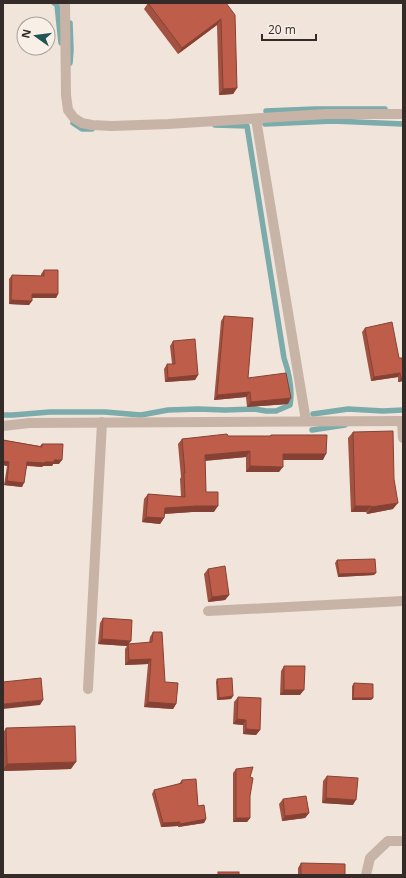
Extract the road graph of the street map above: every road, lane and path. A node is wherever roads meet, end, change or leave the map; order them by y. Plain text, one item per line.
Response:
1 (65, 3) edge
2 (403, 114) edge
3 (256, 119) junction
4 (306, 421) junction
5 (403, 421) edge
6 (102, 422) junction
7 (3, 426) edge
8 (403, 438) edge
9 (403, 600) edge
10 (208, 611) dead end
11 (88, 689) dead end
12 (403, 841) edge
13 (366, 875) edge

1 - 3 street
2 - 3 street
3 - 4 street
4 - 5 street
4 - 6 street
5 - 8 street
6 - 7 street
6 - 11 street
9 - 10 street
12 - 13 street

